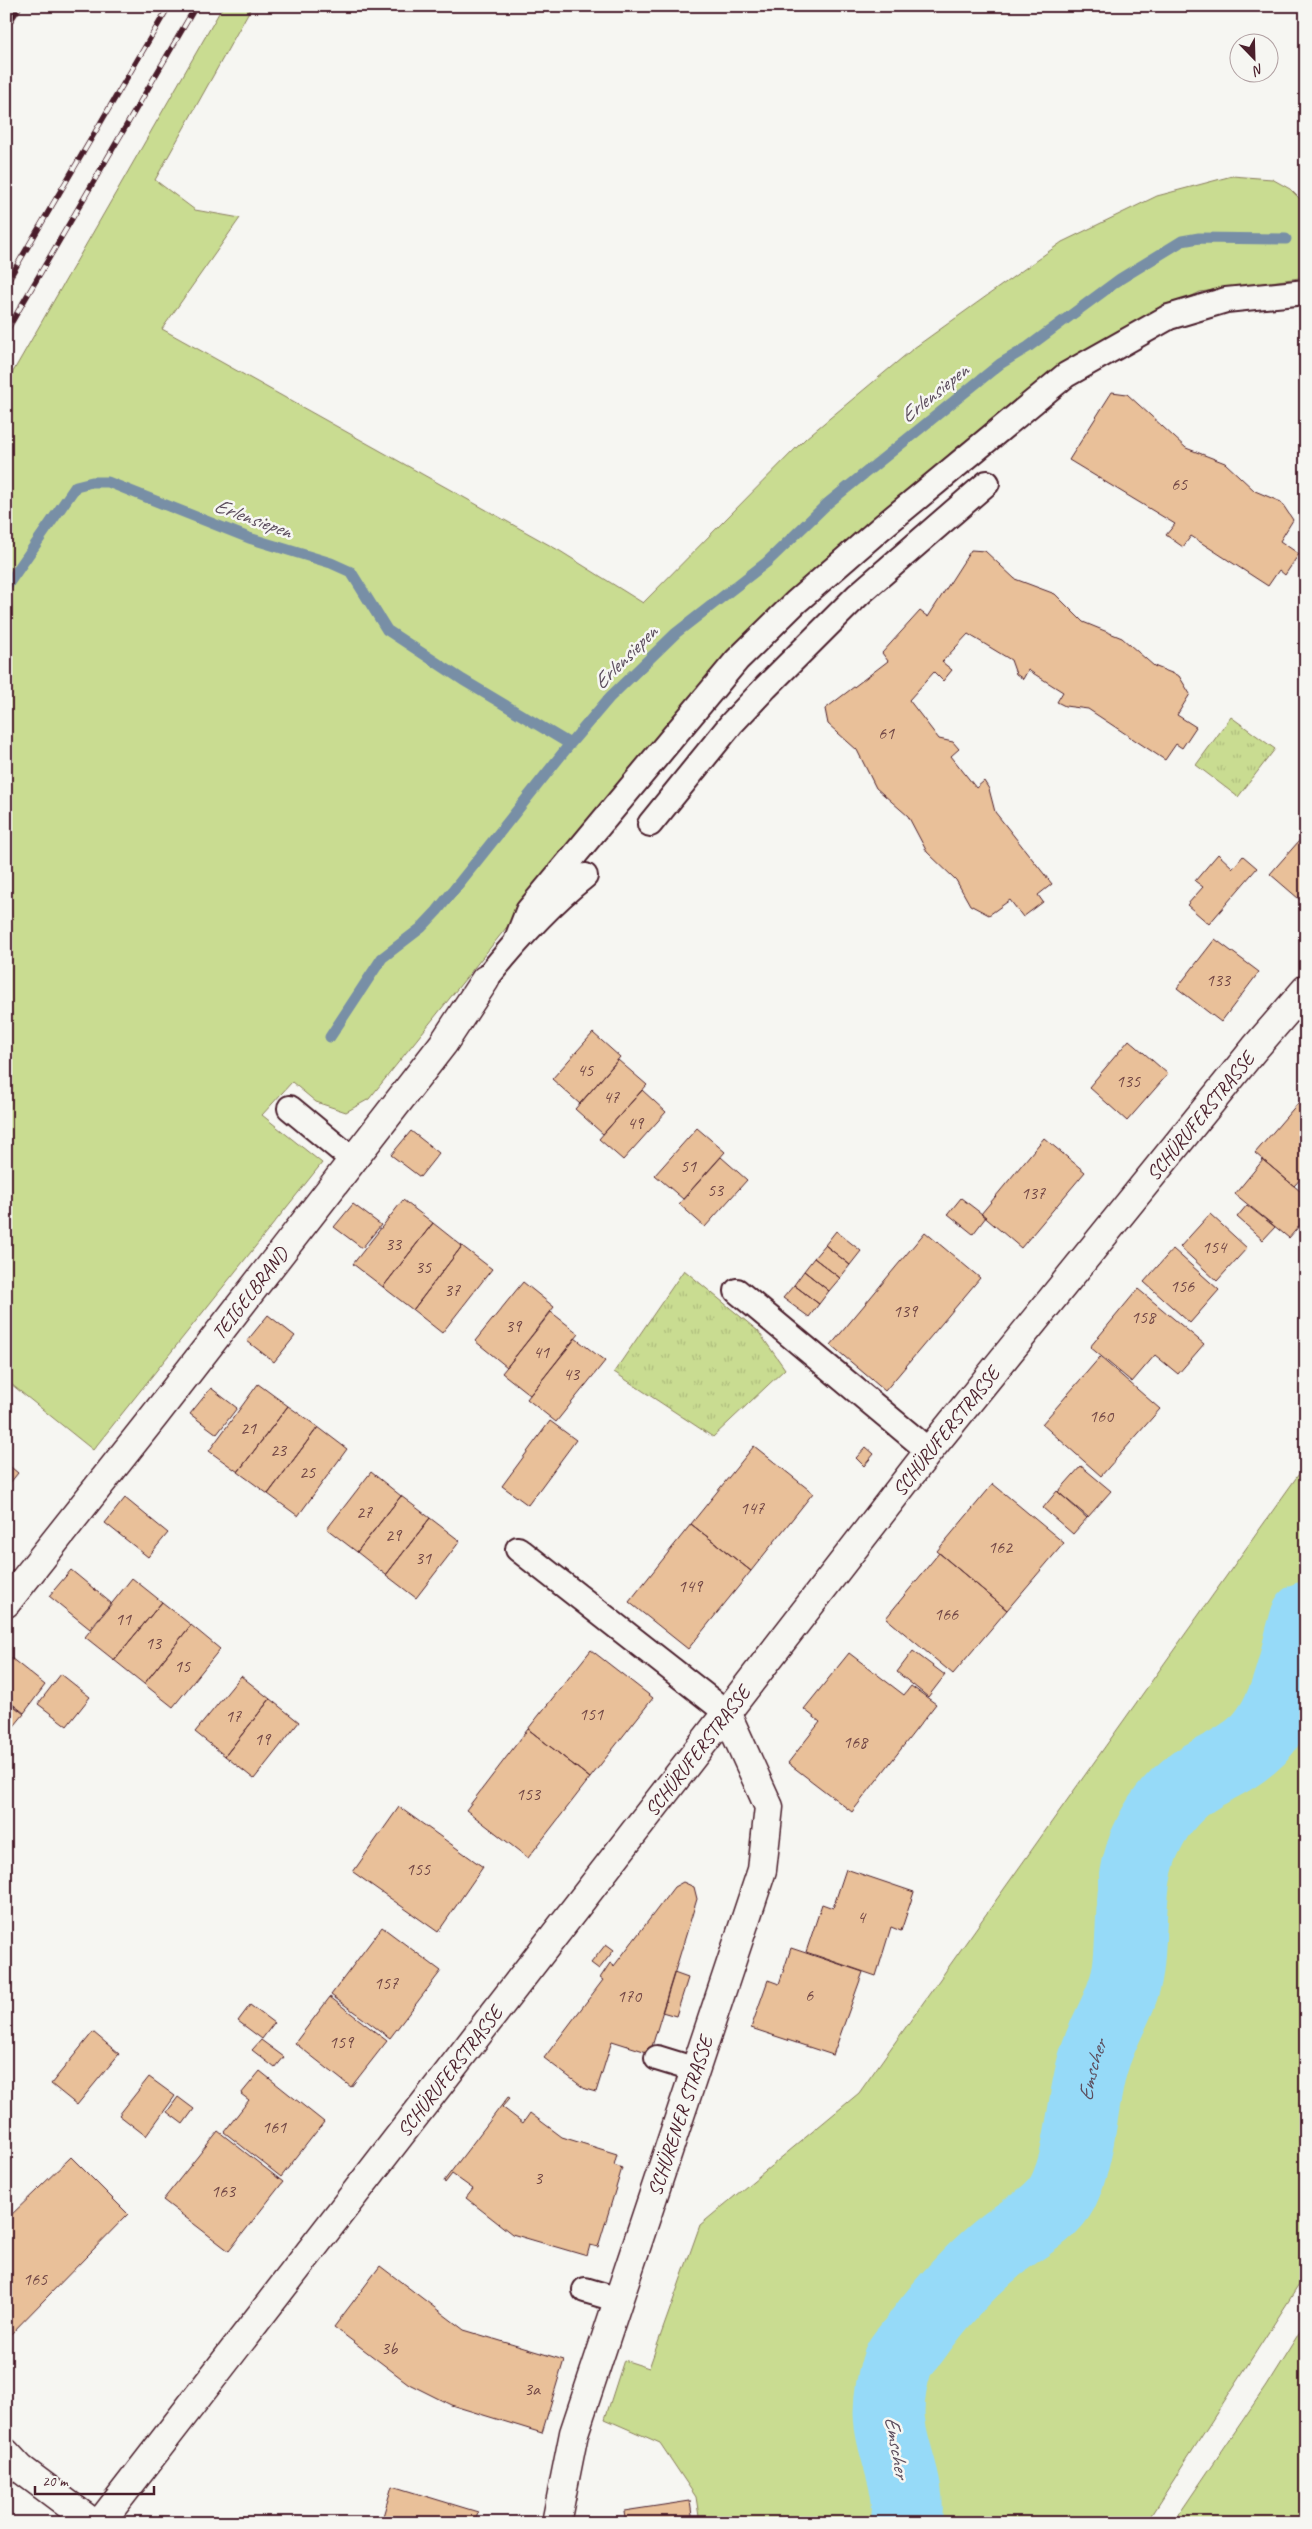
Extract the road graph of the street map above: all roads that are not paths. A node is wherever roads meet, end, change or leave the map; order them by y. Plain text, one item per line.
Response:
1 (1306, 292) edge
2 (987, 483) dead end
3 (650, 824) dead end
4 (585, 876) dead end
5 (517, 939) junction
6 (485, 980) joint
7 (1306, 989) edge
8 (290, 1108) dead end
9 (353, 1160) junction
10 (737, 1291) dead end
11 (929, 1451) junction
12 (518, 1549) dead end
13 (6, 1603) edge
14 (726, 1712) junction
15 (657, 2058) dead end
16 (696, 2070) junction
17 (586, 2290) dead end
18 (619, 2300) junction
19 (6, 2453) edge
20 (93, 2523) edge
21 (100, 2523) edge
22 (556, 2523) edge

1 - 5 lane
2 - 3 lane
4 - 5 lane
5 - 6 lane
6 - 9 main road, TEIGELBRAND
7 - 11 main road, SCHÜRUFERSTRASSE
8 - 9 lane
9 - 13 main road, TEIGELBRAND
10 - 11 lane
11 - 14 main road, SCHÜRUFERSTRASSE
12 - 14 lane
14 - 16 main road, SCHÜRENER STRASSE
14 - 21 main road, SCHÜRUFERSTRASSE
15 - 16 lane
16 - 18 main road, SCHÜRENER STRASSE
17 - 18 lane
18 - 22 main road, SCHÜRENER STRASSE
19 - 20 main road

